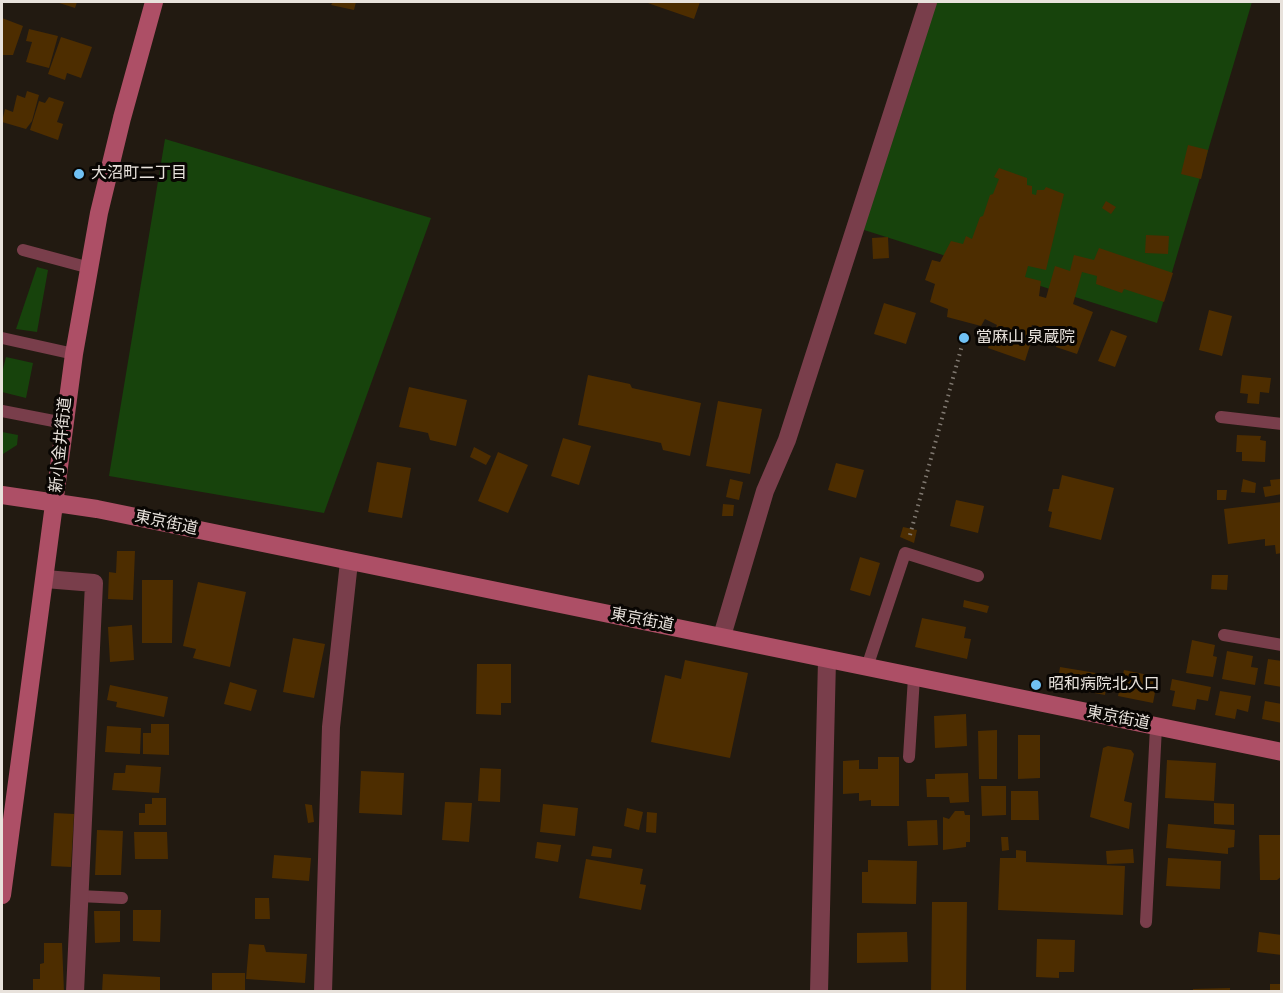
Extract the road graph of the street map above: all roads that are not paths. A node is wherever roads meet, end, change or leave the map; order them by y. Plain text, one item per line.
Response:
1 (154, 2) edge
2 (927, 2) edge
3 (23, 250) dead end
4 (90, 268) junction
5 (2, 339) edge
6 (74, 354) junction
7 (2, 411) edge
8 (1221, 417) dead end
9 (64, 423) junction
10 (1281, 424) edge
11 (2, 495) edge
12 (56, 501) junction
13 (349, 562) junction
14 (978, 576) dead end
15 (45, 579) junction
16 (1224, 634) dead end
17 (722, 636) junction
18 (1281, 645) edge
19 (827, 660) junction
20 (867, 667) junction
21 (914, 677) junction
22 (1155, 727) junction
23 (1281, 752) edge
24 (909, 757) dead end
25 (2, 895) edge
26 (79, 896) junction
27 (122, 898) dead end
28 (1146, 922) dead end
29 (75, 992) edge
30 (323, 992) edge
31 (819, 992) edge

1 - 4 main road, 新小金井街道
2 - 17 street
3 - 4 lane
4 - 6 main road, 新小金井街道
5 - 6 lane
6 - 9 main road, 新小金井街道
7 - 9 lane
8 - 10 lane
9 - 12 main road, 新小金井街道
11 - 12 main road, 東京街道
12 - 13 main road, 東京街道
12 - 15 main road, 新小金井街道
13 - 17 main road, 東京街道
13 - 30 street
14 - 20 lane
15 - 25 main road, 新小金井街道
15 - 26 street
16 - 18 lane
17 - 19 main road, 東京街道
19 - 20 main road, 東京街道
19 - 31 street
20 - 21 main road, 東京街道
21 - 22 main road, 東京街道
21 - 24 lane
22 - 23 main road, 東京街道
22 - 28 lane
26 - 27 lane
26 - 29 street

